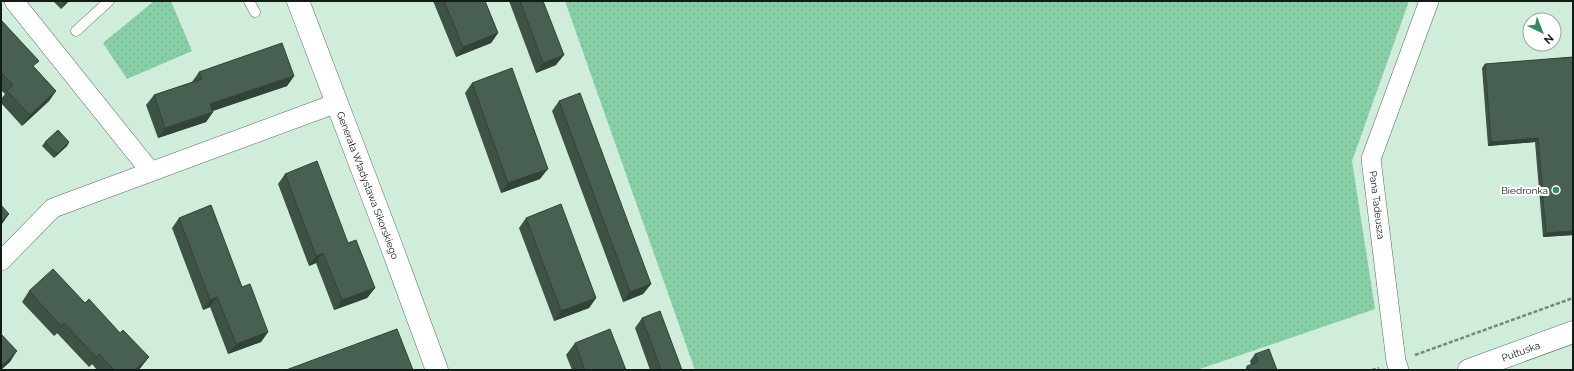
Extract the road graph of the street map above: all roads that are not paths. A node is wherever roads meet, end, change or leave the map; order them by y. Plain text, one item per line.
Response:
1 (14, 1) edge
2 (109, 1) edge
3 (248, 1) edge
4 (298, 1) edge
5 (1429, 1) edge
6 (255, 12) dead end
7 (76, 31) dead end
8 (337, 103) junction
9 (151, 172) junction
10 (1, 261) edge
11 (1573, 332) edge
12 (1397, 366) edge
13 (437, 370) edge
14 (1469, 370) edge

1 - 9 street
2 - 7 lane
3 - 6 lane
4 - 8 street, Generała Władysława Sikorskiego
5 - 12 street, Pana Tadeusza
8 - 9 street
8 - 13 street, Generała Władysława Sikorskiego
9 - 10 street
11 - 14 street, Pułtuska

